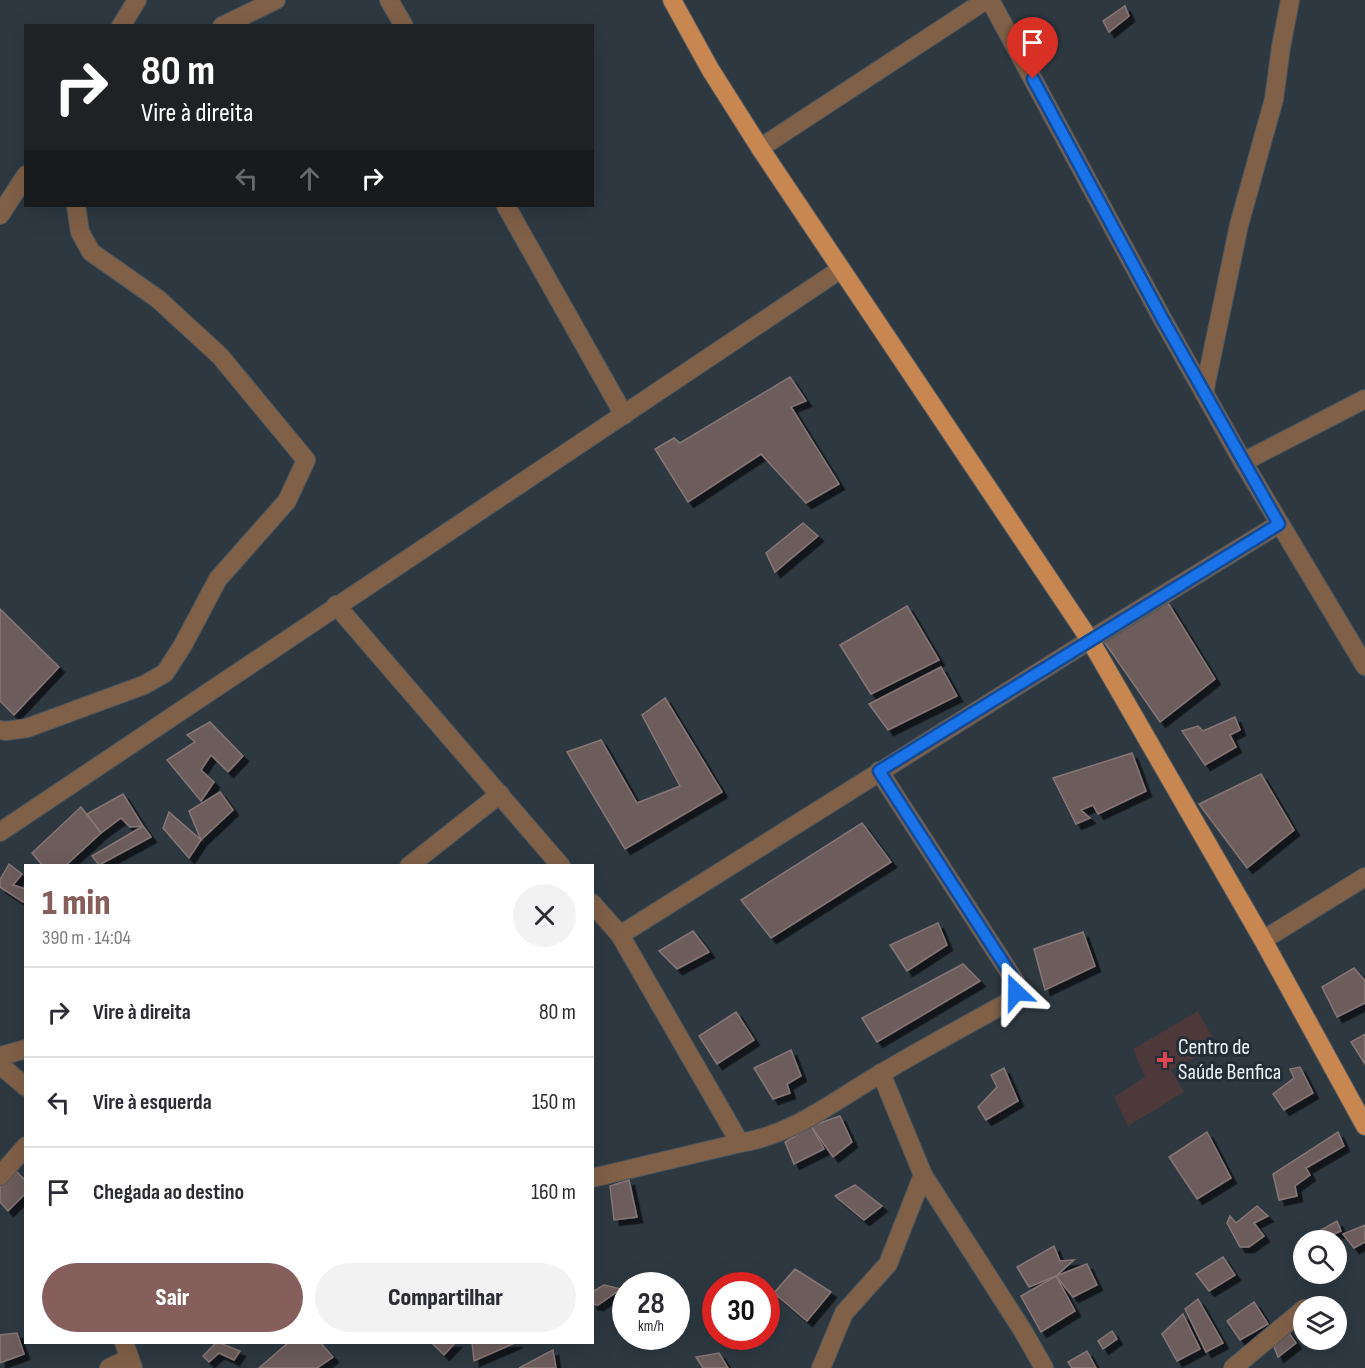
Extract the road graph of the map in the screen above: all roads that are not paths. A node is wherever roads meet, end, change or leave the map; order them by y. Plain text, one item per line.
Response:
1 (137, 0) edge
2 (276, 0) edge
3 (389, 0) edge
4 (672, 0) edge
5 (988, 0) edge
6 (1290, 0) edge
7 (122, 24) edge
8 (226, 24) edge
9 (403, 24) edge
10 (760, 148) junction
11 (24, 178) edge
12 (76, 207) edge
13 (507, 207) edge
14 (0, 215) edge
15 (841, 269) junction
16 (1204, 393) junction
17 (1365, 399) edge
18 (624, 415) junction
19 (1244, 462) junction
20 (1279, 524) junction
21 (336, 605) junction
22 (1090, 640) junction
23 (1365, 666) edge
24 (0, 730) edge
25 (879, 771) junction
26 (500, 794) junction
27 (0, 832) edge
28 (412, 864) edge
29 (559, 864) edge
30 (1365, 877) edge
31 (594, 905) edge
32 (620, 935) junction
33 (1263, 940) junction
34 (24, 1050) edge
35 (0, 1056) edge
36 (0, 1065) edge
37 (881, 1073) junction
38 (24, 1085) edge
39 (1365, 1126) edge
40 (740, 1143) junction
41 (24, 1148) edge
42 (923, 1175) junction
43 (0, 1176) edge
44 (594, 1178) edge
45 (1293, 1318) edge
46 (128, 1356) edge
47 (109, 1368) edge
48 (820, 1368) edge
49 (1044, 1368) edge
50 (1233, 1368) edge

1 - 7 street
2 - 8 street
3 - 9 street
4 - 10 main road
5 - 10 street
5 - 16 street
6 - 16 street
10 - 15 main road
11 - 14 street
12 - 24 street
13 - 18 street
15 - 18 street
15 - 22 main road
16 - 19 street
17 - 19 street
18 - 21 street
19 - 20 street
20 - 22 street
20 - 23 street
21 - 26 street
21 - 27 street
22 - 25 street
22 - 33 main road
25 - 32 street
25 - 37 street
26 - 28 street
26 - 29 street
30 - 33 street
31 - 32 street
32 - 40 street
33 - 39 main road
34 - 35 street
36 - 38 street
37 - 40 street
37 - 42 street
40 - 44 street
41 - 43 street
42 - 48 street
42 - 49 street
45 - 50 street
46 - 47 street

